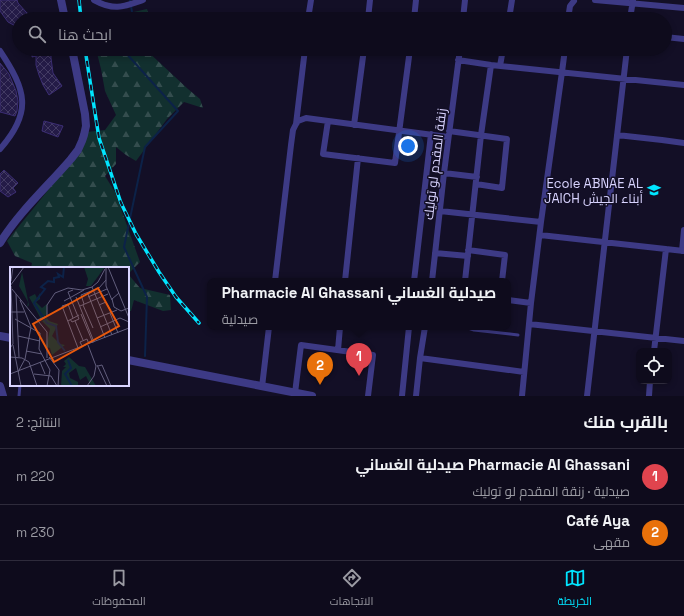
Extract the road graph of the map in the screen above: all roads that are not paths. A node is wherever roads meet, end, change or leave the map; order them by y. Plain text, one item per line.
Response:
1 (61, 0) edge
2 (94, 0) edge
3 (143, 0) edge
4 (311, 0) edge
5 (370, 0) edge
6 (416, 0) edge
7 (465, 0) edge
8 (512, 0) edge
9 (574, 0) edge
10 (595, 0) edge
11 (633, 2) edge
12 (684, 8) edge
13 (64, 12) edge
14 (309, 12) edge
15 (369, 12) edge
16 (415, 12) edge
17 (464, 12) edge
18 (509, 12) edge
19 (569, 12) edge
20 (631, 12) edge
21 (672, 38) edge
22 (684, 39) edge
23 (0, 52) edge
24 (73, 56) edge
25 (304, 56) edge
26 (363, 56) edge
27 (409, 56) edge
28 (459, 56) edge
29 (502, 56) edge
30 (564, 56) edge
31 (626, 56) edge
32 (458, 60) junction
33 (491, 65) junction
34 (500, 66) junction
35 (562, 72) junction
36 (623, 78) junction
37 (684, 85) edge
38 (328, 121) junction
39 (296, 124) junction
40 (354, 125) junction
41 (399, 130) junction
42 (430, 134) junction
43 (449, 134) junction
44 (482, 135) junction
45 (618, 135) junction
46 (684, 143) edge
47 (0, 149) edge
48 (358, 158) junction
49 (444, 173) junction
50 (477, 177) junction
51 (476, 184) junction
52 (440, 211) junction
53 (472, 215) junction
54 (541, 222) junction
55 (684, 230) edge
56 (540, 235) junction
57 (0, 243) edge
58 (606, 243) junction
59 (666, 249) junction
60 (683, 251) edge
61 (435, 253) junction
62 (468, 253) junction
63 (275, 278) edge
64 (345, 278) edge
65 (414, 278) edge
66 (432, 278) edge
67 (466, 278) edge
68 (502, 278) edge
69 (511, 300) edge
70 (531, 303) junction
71 (529, 324) junction
72 (270, 330) edge
73 (340, 330) edge
74 (409, 330) edge
75 (425, 330) edge
76 (474, 330) edge
77 (595, 332) junction
78 (518, 335) dead end
79 (0, 336) edge
80 (10, 338) edge
81 (655, 338) junction
82 (684, 341) edge
83 (654, 348) edge
84 (338, 350) junction
85 (420, 358) junction
86 (129, 360) edge
87 (524, 372) junction
88 (650, 384) edge
89 (0, 386) edge
90 (20, 386) edge
91 (262, 387) junction
92 (295, 393) junction
93 (3, 396) edge
94 (19, 396) edge
95 (312, 396) edge
96 (368, 396) edge
97 (402, 396) edge
98 (416, 396) edge
99 (522, 396) edge
100 (587, 396) edge
101 (649, 396) edge

1 - 13 street
2 - 3 street
4 - 14 street
5 - 15 street
6 - 16 street
7 - 17 street
8 - 18 street
9 - 19 street
10 - 11 street
11 - 12 street
11 - 20 street
21 - 22 street
23 - 47 street
24 - 57 street
25 - 39 street
26 - 40 street
27 - 41 street
28 - 32 street, زنقة المقدم لو توليك
29 - 34 street
30 - 35 street
31 - 36 street
32 - 33 street
32 - 43 street, زنقة المقدم لو توليك
33 - 34 street
33 - 44 street
34 - 35 street
35 - 36 street
35 - 54 street
36 - 37 street
36 - 45 street
38 - 39 street
38 - 40 street
38 - 48 street
39 - 63 street
40 - 41 street
41 - 42 street
41 - 48 street
42 - 43 street
42 - 65 street
43 - 44 street
43 - 49 street, زنقة المقدم لو توليك
44 - 50 street
44 - 51 street
45 - 46 street
45 - 58 street
48 - 64 street
49 - 50 street
49 - 52 street, زنقة المقدم لو توليك
50 - 51 street
51 - 53 street
52 - 53 street
52 - 61 street, زنقة المقدم لو توليك
53 - 54 street
53 - 62 street
54 - 56 street
55 - 60 street
56 - 58 street
56 - 70 street
58 - 59 street
58 - 77 street
59 - 60 street
59 - 81 street
61 - 62 street
61 - 66 street, زنقة المقدم لو توليك
62 - 67 street
62 - 68 street
69 - 70 street
70 - 71 street
71 - 77 street
71 - 87 street
72 - 91 street
73 - 84 street
74 - 97 street
75 - 85 street
76 - 78 lane
77 - 81 street
77 - 100 street
79 - 80 street
81 - 82 street
81 - 83 street
84 - 92 street
84 - 96 street
85 - 87 street
85 - 98 street
86 - 91 street
87 - 99 street
88 - 101 street
89 - 93 street
90 - 94 lane
91 - 92 street
92 - 95 street

